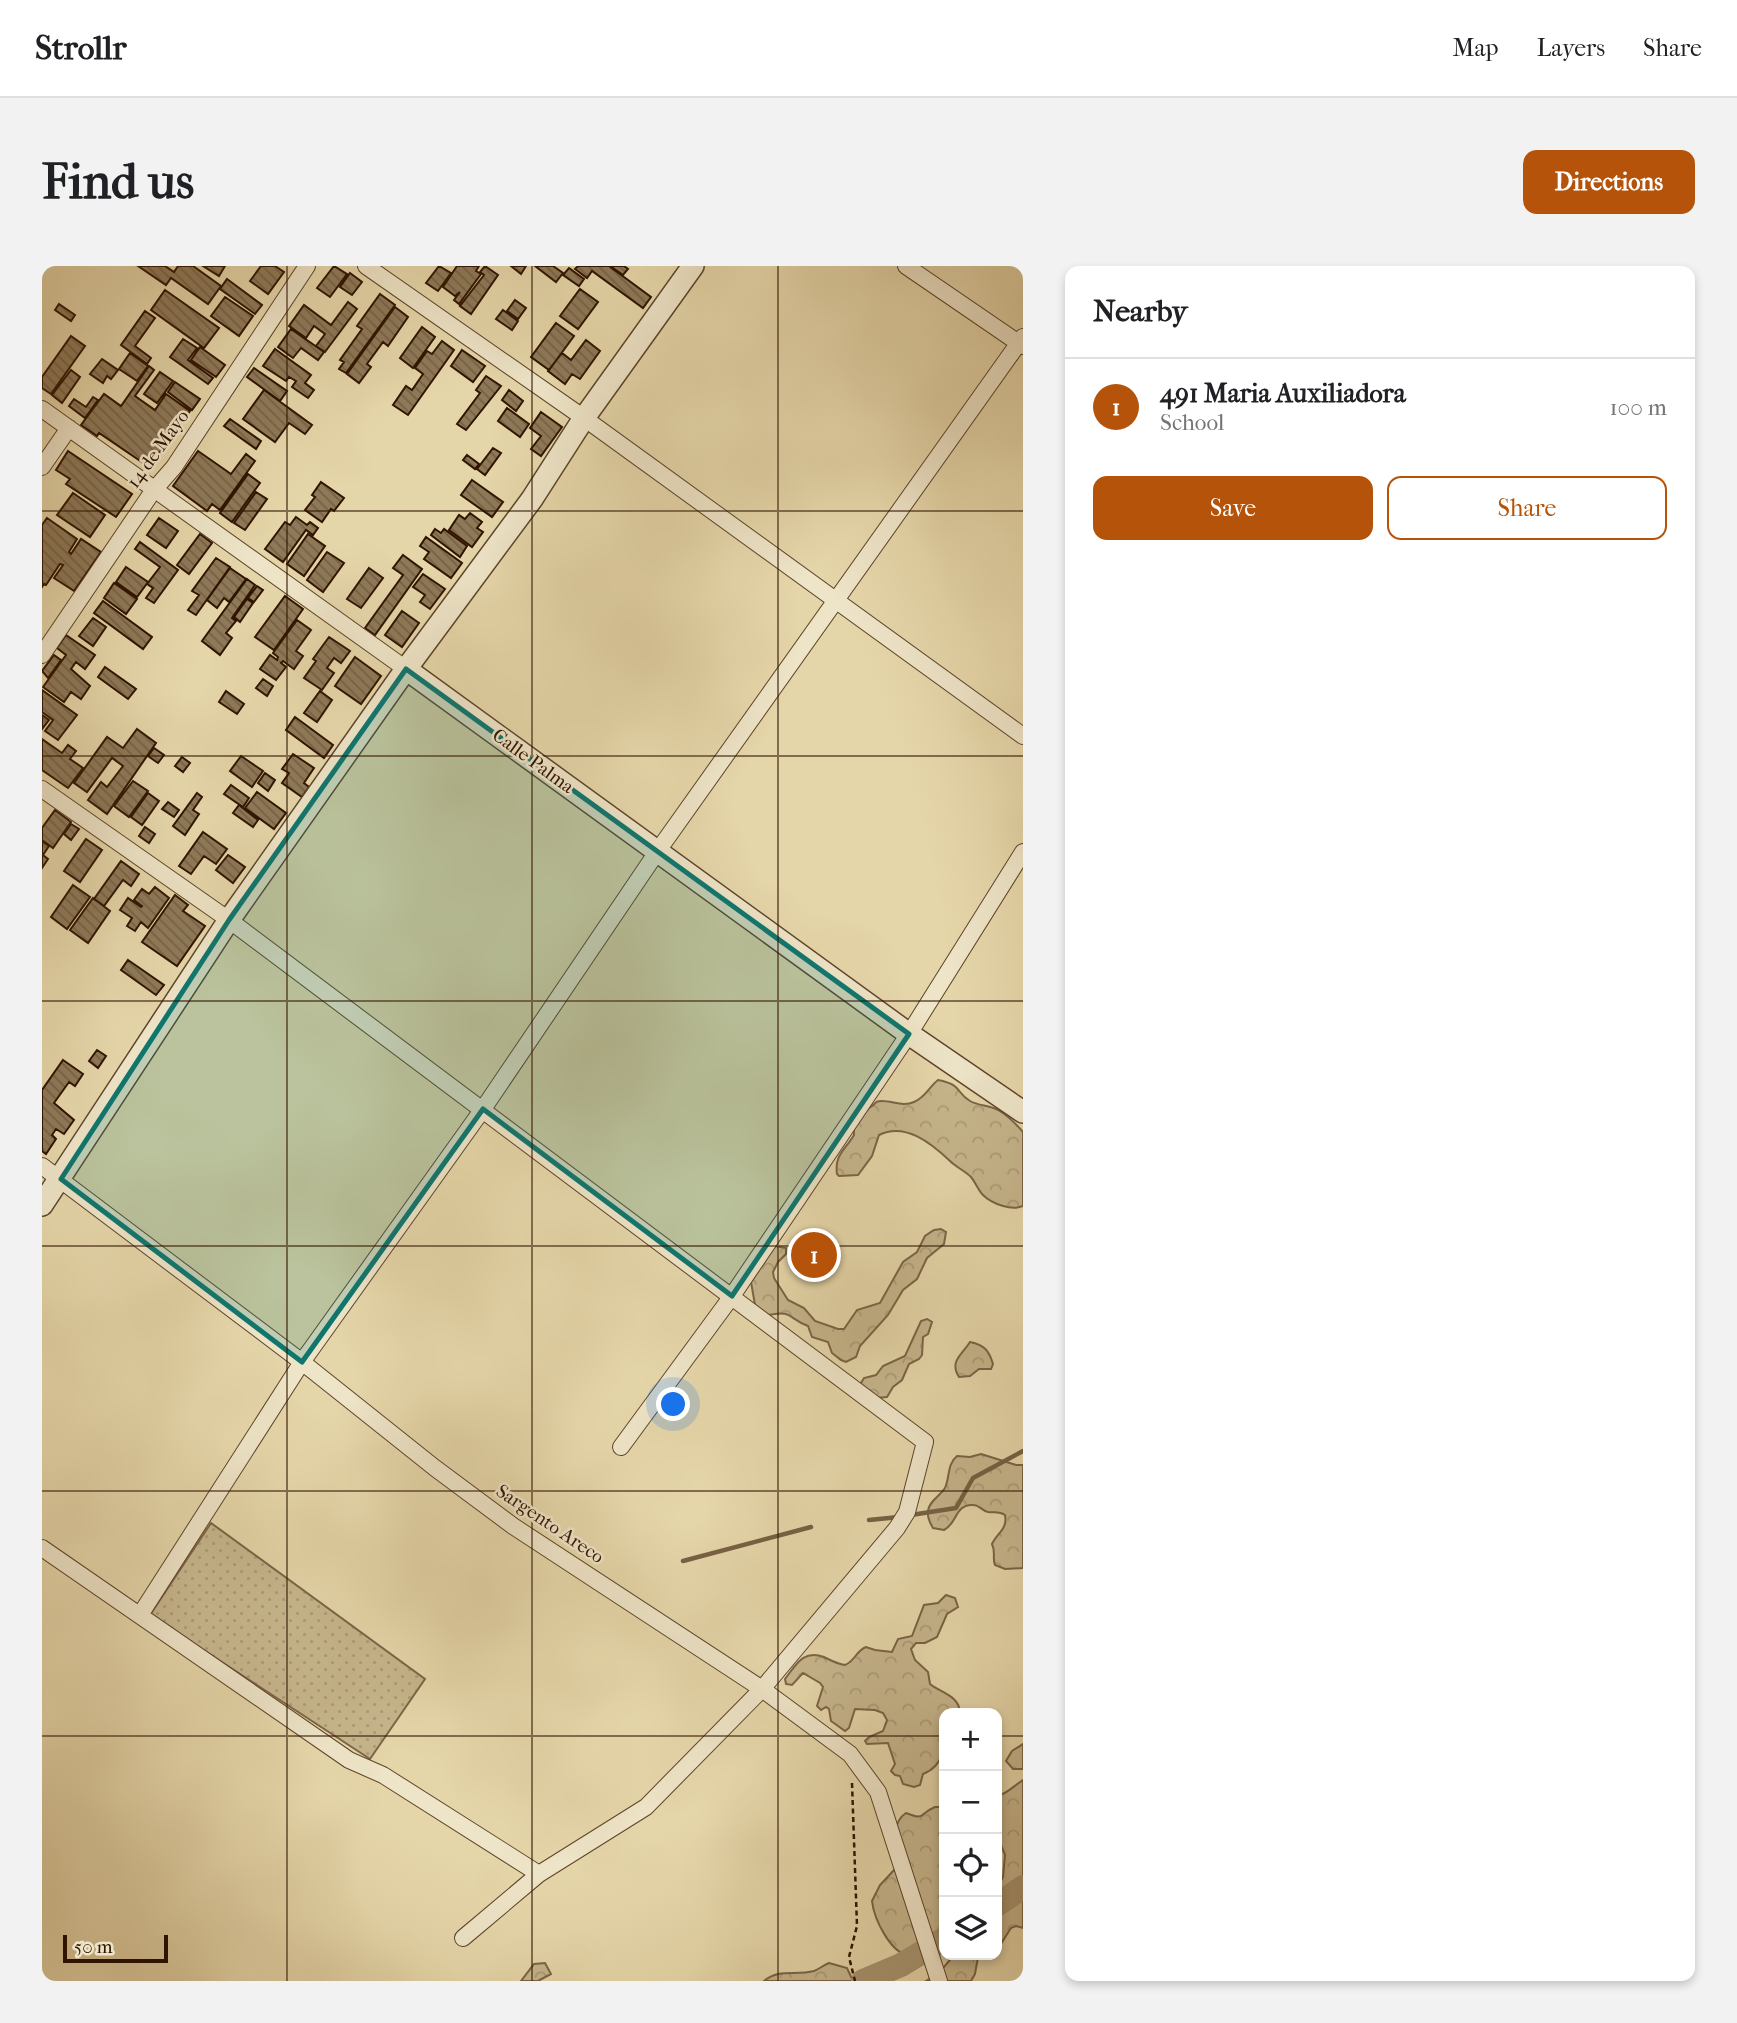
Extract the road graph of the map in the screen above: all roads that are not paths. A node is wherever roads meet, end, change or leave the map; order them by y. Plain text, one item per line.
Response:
1 (307, 266) edge
2 (366, 266) edge
3 (693, 266) edge
4 (906, 266) edge
5 (1022, 342) edge
6 (42, 410) edge
7 (584, 418) junction
8 (69, 428) junction
9 (42, 467) edge
10 (153, 491) junction
11 (835, 600) junction
12 (42, 656) edge
13 (406, 669) junction
14 (1023, 736) edge
15 (42, 789) edge
16 (657, 852) junction
17 (1023, 852) edge
18 (229, 920) junction
19 (909, 1034) junction
20 (483, 1109) junction
21 (1023, 1112) edge
22 (42, 1166) edge
23 (61, 1179) junction
24 (42, 1205) edge
25 (732, 1296) junction
26 (302, 1362) junction
27 (621, 1447) dead end
28 (42, 1548) edge
29 (140, 1615) junction
30 (762, 1689) junction
31 (539, 1874) junction
32 (463, 1938) dead end
33 (939, 1981) edge

1 - 10 street, 14 de Mayo
2 - 7 street
3 - 7 street
4 - 5 street
5 - 11 street
6 - 8 street, Calle Palma
7 - 11 street
7 - 13 street
8 - 9 street
8 - 10 street, Calle Palma
10 - 12 street, 14 de Mayo
10 - 13 street, Calle Palma
11 - 14 street
11 - 16 street
13 - 16 street, Calle Palma
13 - 18 street
15 - 18 street
16 - 19 street, Calle Palma
16 - 20 street
17 - 19 street
18 - 20 street
18 - 23 street
19 - 21 street, Calle Palma
19 - 25 street
20 - 25 street
20 - 26 street
22 - 23 street, Sargento Areco
23 - 24 street
23 - 26 street, Sargento Areco
25 - 27 street
25 - 30 street
26 - 29 street
26 - 30 street, Sargento Areco
28 - 29 street
29 - 31 street
30 - 31 street
30 - 33 street, Sargento Areco
31 - 32 street

